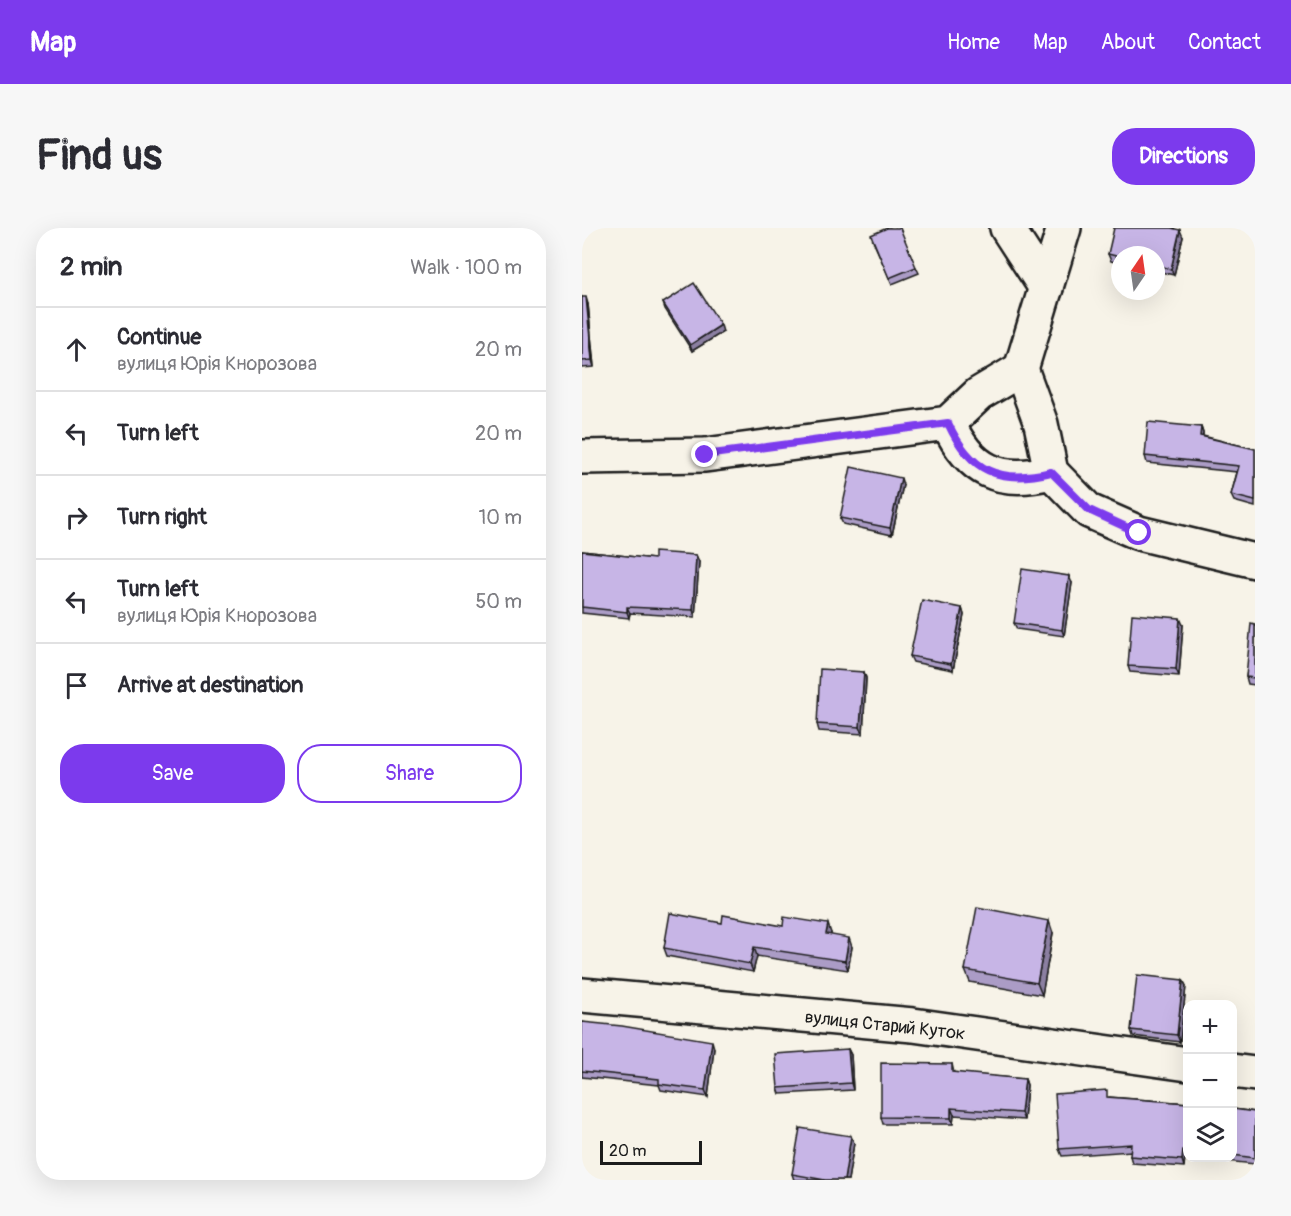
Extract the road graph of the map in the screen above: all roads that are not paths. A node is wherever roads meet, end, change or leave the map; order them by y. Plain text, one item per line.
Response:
1 (1007, 228) edge
2 (1065, 228) edge
3 (1046, 288) junction
4 (1021, 369) junction
5 (948, 423) junction
6 (582, 457) edge
7 (1051, 472) junction
8 (1255, 561) edge
9 (582, 995) edge
10 (1183, 1063) edge
11 (1237, 1072) edge
12 (1255, 1074) edge

1 - 3 street
2 - 3 street
3 - 4 street
4 - 5 street
4 - 7 street
5 - 6 street
5 - 7 street
7 - 8 street
9 - 10 street, вулиця Старий Куток
11 - 12 street

